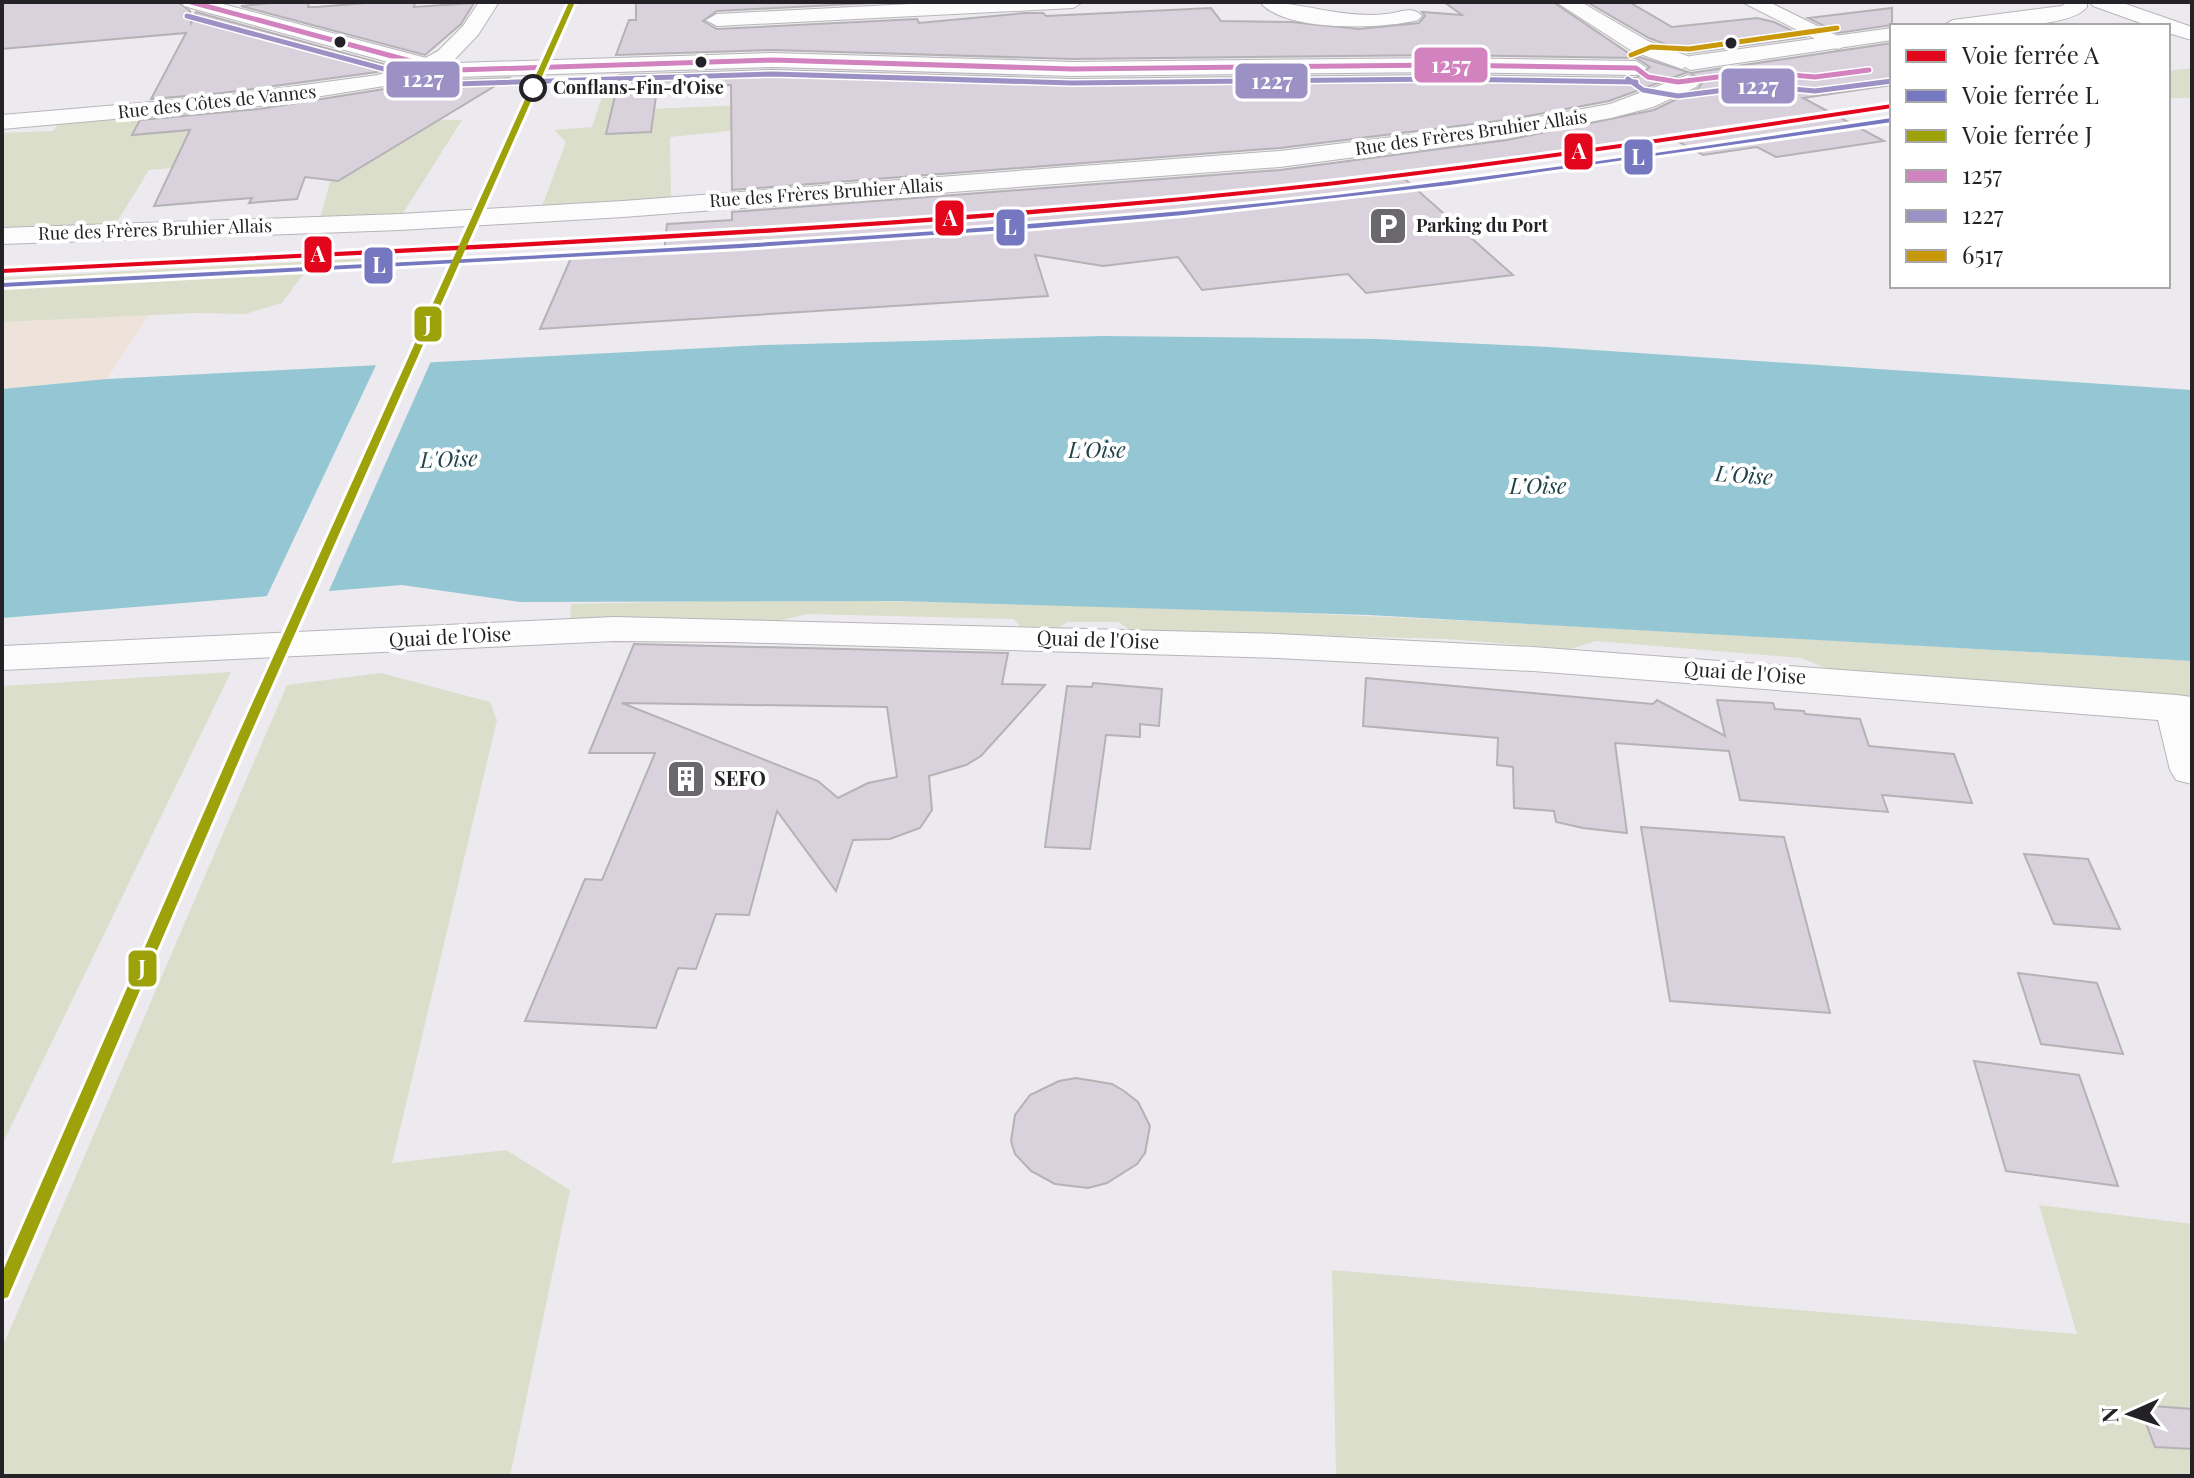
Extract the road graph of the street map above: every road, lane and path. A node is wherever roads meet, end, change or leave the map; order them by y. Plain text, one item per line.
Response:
1 (191, 2) edge
2 (489, 2) edge
3 (1073, 2) edge
4 (1270, 2) edge
5 (1566, 2) edge
6 (1752, 2) edge
7 (2100, 2) edge
8 (2076, 5) edge
9 (714, 11) edge
10 (1403, 18) dead end
11 (1965, 24) edge
12 (2139, 24) edge
13 (2163, 24) edge
14 (2170, 26) edge
15 (1890, 34) edge
16 (2192, 34) edge
17 (2170, 35) edge
18 (1839, 42) junction
19 (2192, 42) edge
20 (718, 60) junction
21 (429, 66) junction
22 (1687, 69) junction
23 (1643, 71) junction
24 (2, 122) edge
25 (2, 236) edge
26 (2, 658) edge
27 (2184, 709) edge
28 (2192, 770) edge

1 - 21 street
2 - 21 street
3 - 9 street
4 - 10 street
5 - 23 street
6 - 18 street
7 - 13 street
8 - 11 street
8 - 12 street
9 - 20 street
14 - 16 street
15 - 18 street
17 - 19 street
18 - 22 street
20 - 21 street
20 - 23 street
21 - 24 street, Rue des Côtes de Vannes
22 - 23 street
22 - 23 street
23 - 25 street, Rue des Frères Bruhier Allais
26 - 27 street, Quai de l'Oise
27 - 28 street

